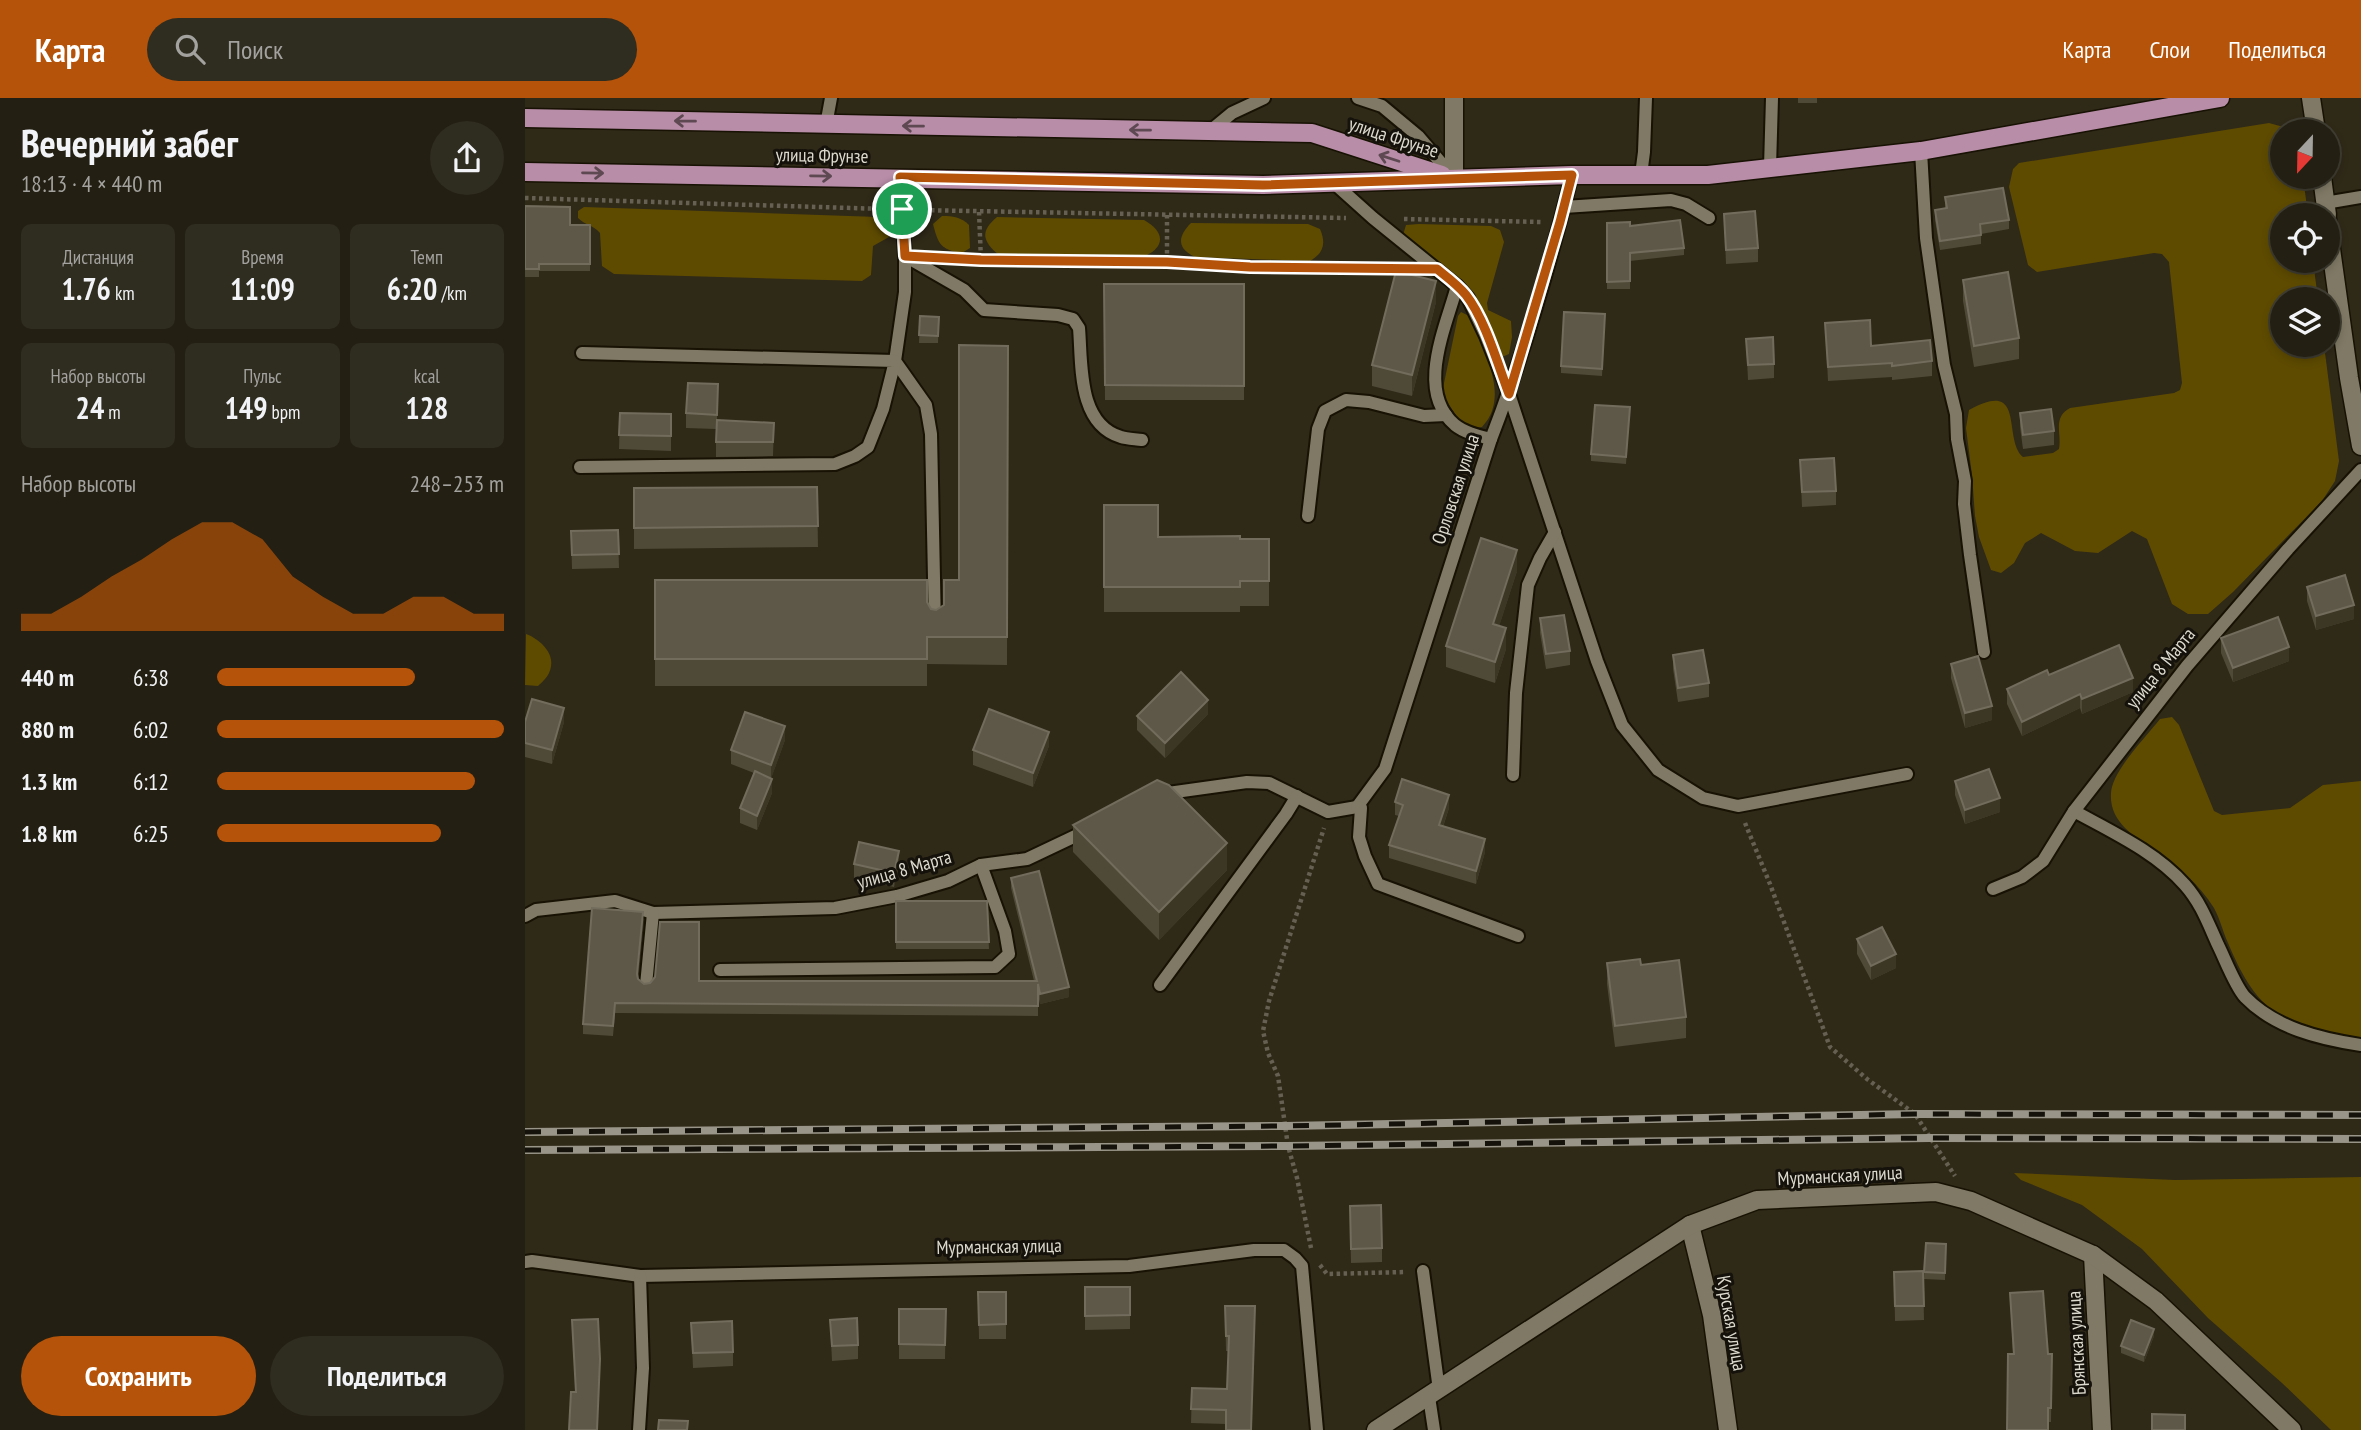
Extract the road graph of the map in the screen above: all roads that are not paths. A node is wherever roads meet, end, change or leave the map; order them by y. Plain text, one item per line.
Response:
1 (831, 98) edge
2 (1264, 98) edge
3 (1358, 98) edge
4 (1454, 98) edge
5 (1646, 98) edge
6 (1772, 98) edge
7 (2220, 98) edge
8 (2311, 98) edge
9 (1245, 103) edge
10 (525, 118) edge
11 (2314, 119) edge
12 (826, 125) junction
13 (1209, 132) junction
14 (1921, 151) junction
15 (1770, 167) junction
16 (525, 172) edge
17 (1572, 175) junction
18 (1641, 175) junction
19 (900, 177) junction
20 (1454, 178) junction
21 (1334, 183) junction
22 (2361, 197) edge
23 (1564, 207) junction
24 (2340, 207) edge
25 (1709, 218) dead end
26 (905, 256) junction
27 (2335, 273) edge
28 (1457, 286) junction
29 (582, 353) dead end
30 (895, 362) junction
31 (1509, 394) junction
32 (1446, 415) junction
33 (1491, 439) junction
34 (1142, 440) dead end
35 (2361, 446) edge
36 (580, 467) dead end
37 (2361, 470) edge
38 (1308, 516) dead end
39 (1555, 532) junction
40 (936, 629) edge
41 (1984, 652) dead end
42 (1907, 774) dead end
43 (1513, 775) dead end
44 (1297, 796) junction
45 (1147, 803) edge
46 (1357, 807) junction
47 (2074, 811) junction
48 (1099, 825) edge
49 (981, 865) junction
50 (1993, 889) dead end
51 (653, 913) junction
52 (525, 916) edge
53 (1518, 936) dead end
54 (720, 970) dead end
55 (646, 985) edge
56 (1160, 985) dead end
57 (2361, 1045) edge
58 (1690, 1225) junction
59 (2093, 1255) junction
60 (525, 1262) edge
61 (1423, 1271) road end
62 (640, 1276) junction
63 (1434, 1393) junction
64 (639, 1430) edge
65 (1317, 1430) edge
66 (1376, 1430) edge
67 (1434, 1430) edge
68 (1728, 1430) edge
69 (2102, 1430) edge
70 (2292, 1430) edge

1 - 12 lane
2 - 9 lane
3 - 20 lane
4 - 20 main road
5 - 18 lane
6 - 15 lane
7 - 14 main road, улица Фрунзе
8 - 11 main road
9 - 13 lane
12 -> 10 main road, улица Фрунзе
13 -> 12 main road, улица Фрунзе
20 -> 13 main road, улица Фрунзе
14 - 15 main road, улица Фрунзе
14 - 41 lane
15 - 18 main road, улица Фрунзе
16 -> 19 main road, улица Фрунзе
17 - 18 main road, улица Фрунзе
17 - 20 main road, улица Фрунзе
17 - 23 lane, Орловская улица
19 - 21 main road, улица Фрунзе
19 - 26 lane
20 - 21 main road, улица Фрунзе
21 - 28 lane
22 - 24 lane
23 - 25 lane
23 - 31 lane, Орловская улица
26 - 30 lane
26 - 34 lane
27 - 35 main road
28 - 31 lane
28 - 32 lane
29 - 30 lane
30 - 36 lane
30 - 40 lane
31 - 33 lane, Орловская улица
31 - 39 lane
32 - 33 lane
32 - 38 lane
33 - 46 lane, Орловская улица
37 - 47 lane, улица 8 Марта
39 - 42 lane
39 - 43 lane
44 - 45 lane
44 - 46 lane
44 - 56 lane
46 - 53 lane
47 - 50 lane, улица 8 Марта
47 - 57 lane
48 - 49 lane, улица 8 Марта
49 - 51 lane, улица 8 Марта
49 - 54 lane
51 - 52 lane, улица 8 Марта
51 - 55 lane
58 - 59 main road, Мурманская улица
58 - 63 main road, Мурманская улица
58 - 68 main road, Курская улица
59 - 69 main road, Брянская улица
59 - 70 main road, Мурманская улица
60 - 62 lane, Мурманская улица
61 - 63 lane
62 - 64 lane
62 - 65 lane, Мурманская улица
63 - 66 main road, Мурманская улица
63 - 67 lane

